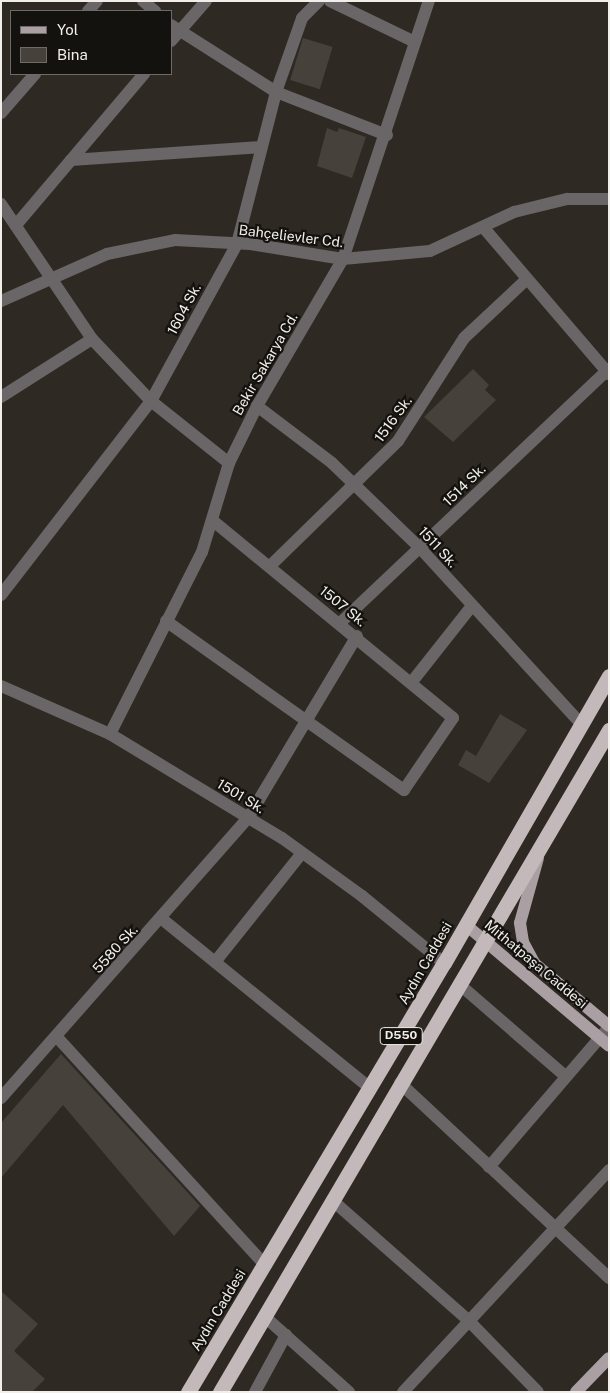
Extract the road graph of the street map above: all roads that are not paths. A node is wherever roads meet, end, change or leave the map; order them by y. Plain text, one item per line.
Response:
1 (143, 1) edge
2 (206, 1) edge
3 (319, 1) edge
4 (330, 1) edge
5 (429, 1) edge
6 (154, 10) edge
7 (174, 32) edge
8 (415, 42) junction
9 (34, 75) edge
10 (143, 75) edge
11 (276, 92) junction
12 (1, 113) edge
13 (387, 135) junction
14 (262, 147) junction
15 (71, 160) junction
16 (609, 199) edge
17 (1, 204) edge
18 (16, 225) junction
19 (483, 227) junction
20 (237, 244) junction
21 (343, 259) junction
22 (53, 278) junction
23 (528, 279) junction
24 (1, 301) edge
25 (92, 340) junction
26 (608, 371) edge
27 (1, 397) edge
28 (151, 401) junction
29 (257, 406) junction
30 (230, 463) junction
31 (356, 486) junction
32 (212, 520) junction
33 (420, 548) junction
34 (270, 566) junction
35 (2, 592) edge
36 (471, 607) junction
37 (166, 622) junction
38 (340, 623) junction
39 (357, 636) junction
40 (609, 676) edge
41 (411, 682) junction
42 (1, 686) edge
43 (304, 723) junction
44 (582, 724) junction
45 (609, 730) edge
46 (110, 734) junction
47 (248, 818) junction
48 (542, 842) junction
49 (302, 852) junction
50 (162, 919) junction
51 (466, 925) junction
52 (484, 940) junction
53 (215, 962) junction
54 (444, 963) junction
55 (459, 984) junction
56 (609, 1026) edge
57 (56, 1036) junction
58 (604, 1042) edge
59 (564, 1075) junction
60 (400, 1083) junction
61 (370, 1088) junction
62 (1, 1098) edge
63 (489, 1167) junction
64 (609, 1170) edge
65 (332, 1200) junction
66 (556, 1226) junction
67 (264, 1264) junction
68 (609, 1278) edge
69 (264, 1316) junction
70 (468, 1320) junction
71 (286, 1335) junction
72 (609, 1358) edge
73 (583, 1390) edge
74 (188, 1392) edge
75 (220, 1392) edge
76 (255, 1392) edge
77 (349, 1392) edge
78 (403, 1392) edge
79 (538, 1392) edge

1 - 6 street
2 - 7 street
3 - 11 street, 1604 Sk.
4 - 8 street
5 - 8 street, Bekir Sakarya Cd.
7 - 11 street
8 - 13 street, Bekir Sakarya Cd.
9 - 12 street
10 - 15 street
11 - 13 street
11 - 14 street, 1604 Sk.
13 - 21 street, Bekir Sakarya Cd.
14 - 15 street
14 - 20 street, 1604 Sk.
15 - 18 street
16 - 19 street, Bahçelievler Cd.
17 - 18 street
18 - 22 street
19 - 21 street, Bahçelievler Cd.
19 - 23 street
20 - 21 street, Bahçelievler Cd.
20 - 22 street, Bahçelievler Cd.
20 - 28 street, 1604 Sk.
21 - 29 street, Bekir Sakarya Cd.
22 - 24 street, Bahçelievler Cd.
22 - 25 street
23 - 26 street
23 - 31 street, 1516 Sk.
25 - 27 street
25 - 28 street
26 - 33 street, 1514 Sk.
28 - 30 street
28 - 35 street, 1604 Sk.
29 - 30 street, Bekir Sakarya Cd.
29 - 31 street, 1511 Sk.
30 - 32 street, Bekir Sakarya Cd.
31 - 33 street, 1511 Sk.
31 - 34 street, 1516 Sk.
32 - 34 street, 1507 Sk.
32 - 37 street, Bekir Sakarya Cd.
33 - 36 street, 1511 Sk.
33 - 38 street, 1514 Sk.
34 - 38 street, 1507 Sk.
36 - 41 street
36 - 44 street, 1511 Sk.
37 - 43 street
37 - 46 street, Bekir Sakarya Cd.
38 - 39 street, 1507 Sk.
39 - 41 street, 1507 Sk.
39 - 43 street, 5580 Sk.
40 - 44 highway, Aydın Caddesi / D550
41 - 43 street, 1507 Sk.
42 - 46 street, 1501 Sk.
43 - 47 street, 5580 Sk.
44 - 51 highway, Aydın Caddesi / D550
45 - 48 highway, D550
46 - 47 street, 1501 Sk.
47 - 49 street, 1501 Sk.
47 - 50 street, 5580 Sk.
48 - 52 highway, D550
48 - 56 main road, Mithatpaşa Caddesi
49 - 53 street
49 - 54 street, 1501 Sk.
50 - 53 street
50 - 57 street, 5580 Sk.
51 - 52 main road, Mithatpaşa Caddesi
51 - 54 highway, Aydın Caddesi / D550
52 - 55 highway, D550
52 - 58 main road, Mithatpaşa Caddesi
53 - 61 street
54 - 61 highway, Aydın Caddesi / D550
55 - 59 street
55 - 60 highway, D550
56 - 58 street
57 - 62 street, 5580 Sk.
57 - 67 street
58 - 59 street
59 - 63 street
60 - 63 street
60 - 65 highway, D550
61 - 67 highway, Aydın Caddesi / D550
63 - 66 street
64 - 66 street
65 - 69 highway, D550
65 - 70 street
66 - 68 street
66 - 70 street
67 - 74 highway, Aydın Caddesi / D550
69 - 71 street
69 - 75 highway, D550
70 - 78 street
70 - 79 street
71 - 76 street
71 - 77 street
72 - 73 main road

